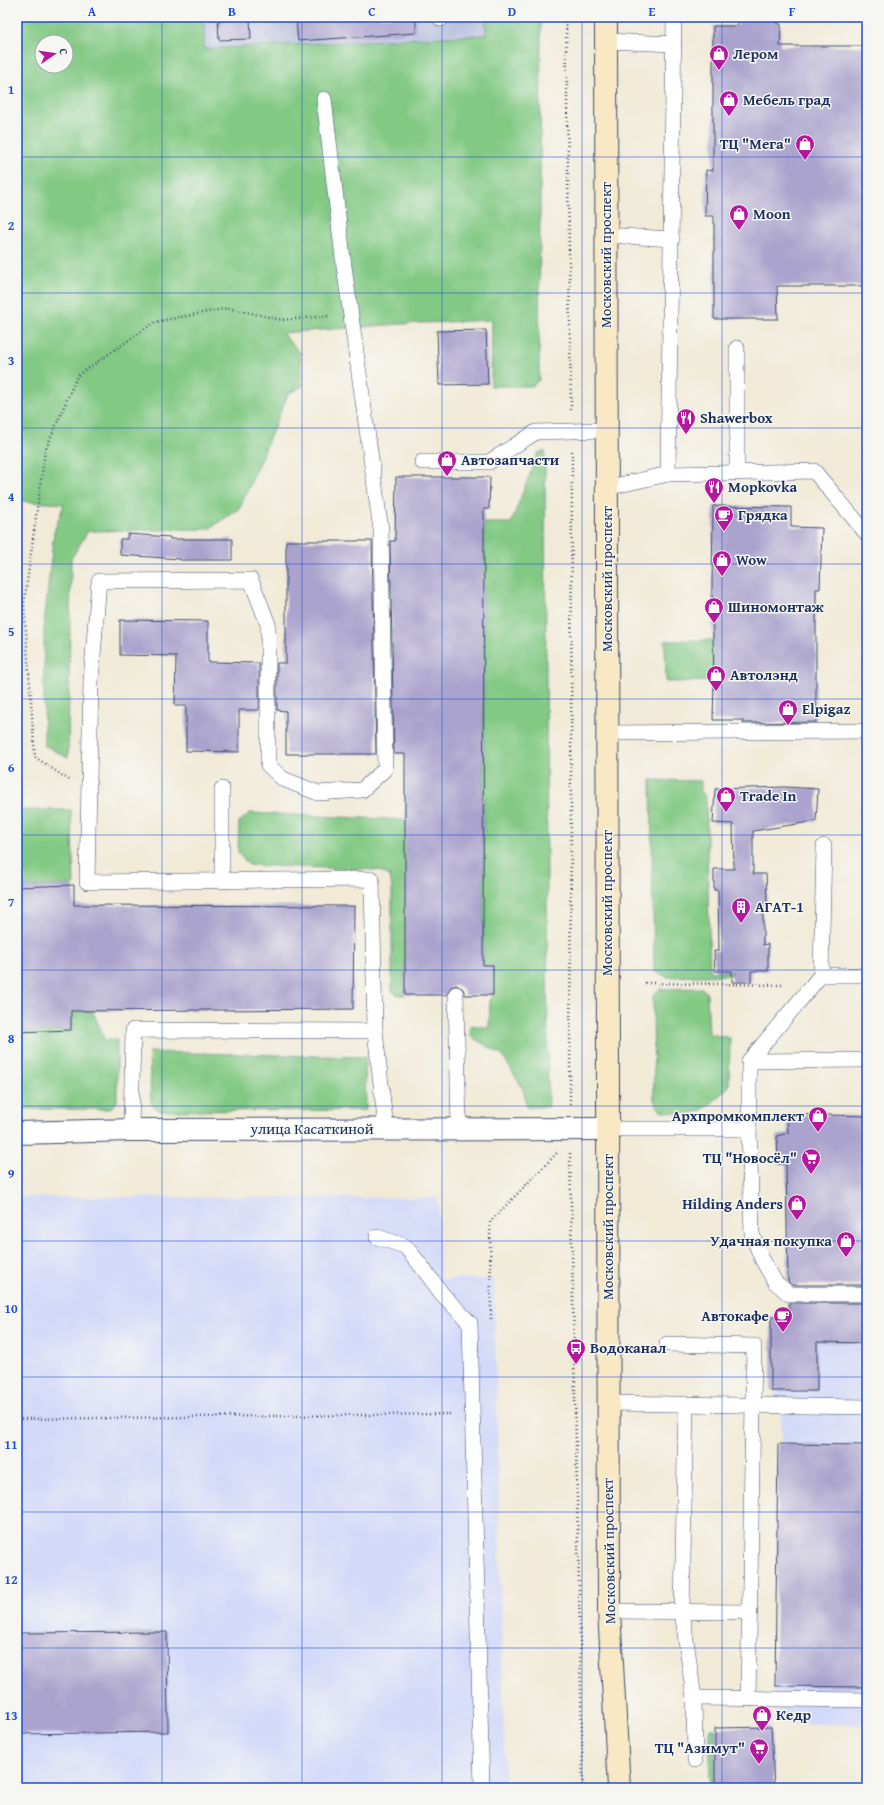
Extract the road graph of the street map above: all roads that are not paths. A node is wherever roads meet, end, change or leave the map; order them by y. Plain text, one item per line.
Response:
1 (606, 17) edge
2 (674, 17) edge
3 (606, 41) junction
4 (674, 44) junction
5 (324, 99) dead end
6 (606, 235) junction
7 (672, 239) junction
8 (737, 348) dead end
9 (606, 430) junction
10 (422, 462) dead end
11 (737, 472) junction
12 (668, 474) junction
13 (606, 488) junction
14 (867, 534) edge
15 (867, 731) edge
16 (607, 733) junction
17 (222, 789) dead end
18 (824, 846) dead end
19 (222, 881) junction
20 (867, 975) edge
21 (816, 980) junction
22 (456, 994) dead end
23 (375, 1031) junction
24 (867, 1060) edge
25 (749, 1061) junction
26 (459, 1128) junction
27 (386, 1129) junction
28 (607, 1129) junction
29 (749, 1129) junction
30 (131, 1130) junction
31 (17, 1133) edge
32 (377, 1237) dead end
33 (867, 1294) edge
34 (667, 1344) dead end
35 (608, 1403) junction
36 (686, 1404) junction
37 (753, 1405) junction
38 (867, 1407) edge
39 (609, 1611) junction
40 (682, 1611) junction
41 (750, 1612) junction
42 (694, 1698) junction
43 (748, 1699) junction
44 (867, 1700) edge
45 (695, 1760) dead end
46 (482, 1788) edge
47 (619, 1788) edge

1 - 3 main road, Московский проспект
2 - 4 lane
3 - 4 lane
3 - 6 main road, Московский проспект
4 - 7 lane
5 - 19 lane
6 - 7 lane
6 - 9 main road, Московский проспект
7 - 12 lane
8 - 11 lane
9 - 10 lane
9 - 13 main road, Московский проспект
11 - 12 lane
11 - 14 lane
12 - 13 lane
13 - 16 main road, Московский проспект
15 - 16 lane
16 - 28 main road, Московский проспект
17 - 19 lane
18 - 21 lane
19 - 23 lane
20 - 21 lane
21 - 25 lane
22 - 26 lane
23 - 27 lane
23 - 30 lane
24 - 25 lane
25 - 29 lane
26 - 27 street, улица Касаткиной
26 - 28 street, улица Касаткиной
27 - 30 street, улица Касаткиной
28 - 29 lane
28 - 35 main road, Московский проспект
29 - 33 lane
30 - 31 street, улица Касаткиной
32 - 46 lane
34 - 37 lane
35 - 36 lane
35 - 39 main road, Московский проспект
36 - 37 lane
36 - 40 lane
37 - 38 lane
37 - 41 lane
39 - 40 lane
39 - 47 main road, Московский проспект
40 - 41 lane
40 - 42 lane
41 - 43 lane
42 - 43 lane
42 - 45 lane
43 - 44 lane

